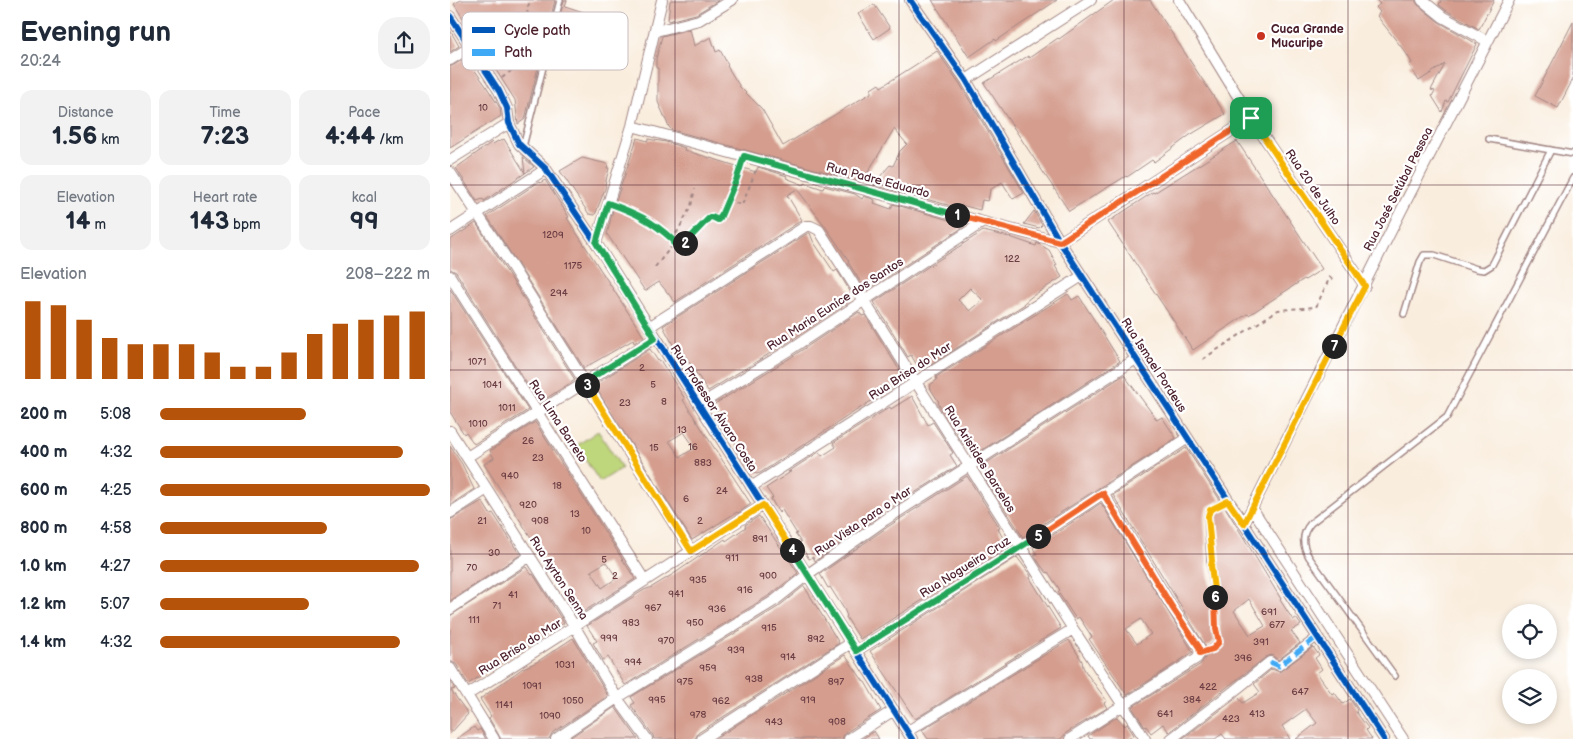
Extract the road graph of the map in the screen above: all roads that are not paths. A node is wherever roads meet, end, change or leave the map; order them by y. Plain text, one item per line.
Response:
1 (732, 0) edge
2 (910, 0) edge
3 (1092, 0) edge
4 (1179, 0) edge
5 (1422, 0) edge
6 (1510, 0) edge
7 (660, 1) edge
8 (450, 16) edge
9 (656, 31) junction
10 (462, 35) edge
11 (1487, 41) junction
12 (462, 52) edge
13 (450, 60) edge
14 (485, 70) edge
15 (542, 70) edge
16 (966, 80) junction
17 (1251, 118) junction
18 (508, 123) junction
19 (632, 126) junction
20 (1489, 139) dead end
21 (523, 148) junction
22 (1551, 150) junction
23 (1573, 154) edge
24 (450, 160) edge
25 (546, 169) junction
26 (450, 172) edge
27 (1573, 178) edge
28 (1571, 185) edge
29 (476, 213) junction
30 (983, 222) junction
31 (450, 231) edge
32 (1060, 242) junction
33 (596, 243) junction
34 (450, 276) edge
35 (1082, 276) junction
36 (1365, 286) junction
37 (864, 302) junction
38 (1404, 314) dead end
39 (649, 327) junction
40 (655, 338) junction
41 (1136, 359) junction
42 (585, 382) junction
43 (916, 382) junction
44 (699, 405) junction
45 (537, 412) junction
46 (450, 431) edge
47 (1188, 438) junction
48 (467, 457) junction
49 (969, 465) junction
50 (751, 487) junction
51 (487, 489) junction
52 (1103, 493) junction
53 (1228, 501) junction
54 (763, 505) junction
55 (1252, 508) junction
56 (450, 513) edge
57 (1244, 524) junction
58 (1021, 547) junction
59 (691, 551) junction
60 (530, 556) junction
61 (808, 574) junction
62 (645, 581) junction
63 (450, 609) edge
64 (575, 627) junction
65 (1073, 629) junction
66 (1317, 637) junction
67 (854, 647) junction
68 (1200, 653) junction
69 (1270, 662) joint
70 (450, 668) edge
71 (1395, 676) dead end
72 (467, 695) junction
73 (618, 698) junction
74 (1122, 706) junction
75 (894, 710) junction
76 (910, 735) edge
77 (1140, 737) edge
78 (494, 739) edge
79 (556, 739) edge
80 (647, 739) edge
81 (702, 739) edge
82 (849, 739) edge
83 (1070, 739) edge
84 (1171, 739) edge
85 (1384, 739) edge
86 (1403, 739) edge

1 - 9 street
2 - 16 street, Rua Ismael Pordeus
3 - 16 street
4 - 17 street, Rua 20 de Julho
5 - 11 street
6 - 11 street, Rua José Setúbal Pessoa
7 - 9 street
8 - 10 street, Rua Professor Álvaro Costa
9 - 19 street
11 - 36 street, Rua José Setúbal Pessoa
12 - 13 street
14 - 18 street, Rua Professor Álvaro Costa
15 - 21 lane
16 - 32 street, Rua Ismael Pordeus
17 - 32 street
17 - 36 street, Rua 20 de Julho
18 - 21 street, Rua Professor Álvaro Costa
18 - 24 street
19 - 30 street, Rua Padre Eduardo
19 - 33 street
20 - 22 lane
21 - 25 street, Rua Professor Álvaro Costa
22 - 23 lane
22 - 38 lane
25 - 29 street
25 - 33 street, Rua Professor Álvaro Costa
26 - 29 street
27 - 28 lane
28 - 71 lane
29 - 31 street
29 - 42 street
30 - 32 street, Rua Padre Eduardo
30 - 37 street, Rua Maria Euníce dos Santos
32 - 35 street, Rua Ismael Pordeus
33 - 39 street, Rua Professor Álvaro Costa
34 - 45 street, Rua Lima Barreto
35 - 41 street, Rua Ismael Pordeus
35 - 43 street, Rua Brisa do Mar
36 - 55 street, Rua José Setúbal Pessoa
37 - 39 street, Rua Aristides Barcelos
37 - 43 street, Rua Aristides Barcelos
37 - 44 street, Rua Maria Euníce dos Santos
39 - 40 street, Rua Professor Álvaro Costa
40 - 42 street
40 - 44 street, Rua Professor Álvaro Costa
41 - 47 street, Rua Ismael Pordeus
41 - 49 street, Rua Vista para o Mar
42 - 45 street
42 - 59 street
43 - 49 street, Rua Aristides Barcelos
43 - 50 street, Rua Brisa do Mar
44 - 50 street, Rua Professor Álvaro Costa
45 - 48 street
45 - 62 street, Rua Lima Barreto
46 - 48 street, Rua Ayrton Senna
47 - 52 street, Rua Nogueira Cruz
47 - 53 street, Rua Ismael Pordeus
48 - 51 street, Rua Ayrton Senna
49 - 58 street, Rua Aristides Barcelos
49 - 61 street, Rua Vista para o Mar
50 - 54 street, Rua Professor Álvaro Costa
51 - 56 street
51 - 60 street, Rua Ayrton Senna
52 - 58 street, Rua Nogueira Cruz
52 - 68 street
53 - 57 street, Rua Ismael Pordeus
53 - 68 lane
54 - 59 street, Rua Brisa do Mar
54 - 61 street, Rua Professor Álvaro Costa
55 - 57 street, Rua José Setúbal Pessoa
55 - 86 street
57 - 66 street, Rua Ismael Pordeus
58 - 65 street, Rua Aristides Barcelos
58 - 67 street, Rua Nogueira Cruz
59 - 62 street, Rua Brisa do Mar
60 - 63 street
60 - 64 street, Rua Ayrton Senna
61 - 67 street, Rua Professor Álvaro Costa
61 - 73 street, Rua Vista para o Mar
62 - 64 street, Rua Brisa do Mar
64 - 72 street, Rua Brisa do Mar
64 - 73 street, Rua Ayrton Senna
65 - 74 street, Rua Aristides Barcelos
65 - 76 street
66 - 69 street
66 - 85 street, Rua Ismael Pordeus
67 - 75 street, Rua Professor Álvaro Costa
67 - 81 street, Rua Nogueira Cruz
68 - 74 street
69 - 84 street
70 - 72 street
72 - 78 street
73 - 79 street, Rua Vista para o Mar
73 - 80 street, Rua Ayrton Senna
74 - 77 street, Rua Aristides Barcelos
74 - 83 street
75 - 76 street, Rua Professor Álvaro Costa
75 - 82 street

